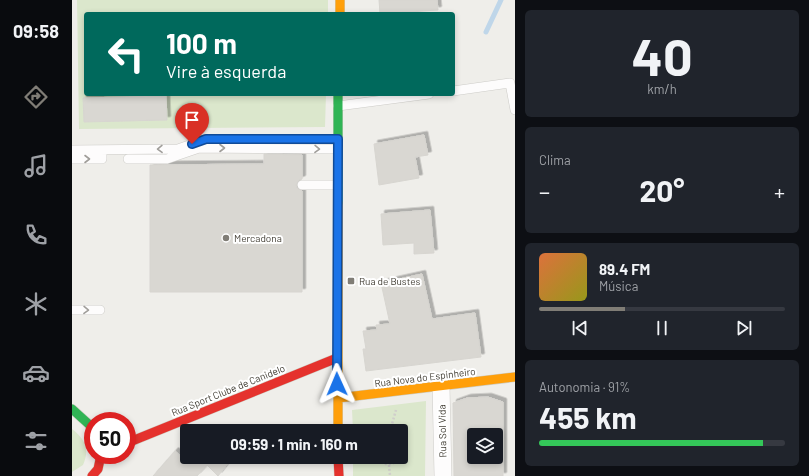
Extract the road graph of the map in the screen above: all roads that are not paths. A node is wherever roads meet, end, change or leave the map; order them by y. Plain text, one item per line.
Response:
1 (340, 0) edge
2 (340, 12) edge
3 (455, 91) edge
4 (338, 96) edge
5 (414, 96) edge
6 (338, 106) junction
7 (515, 108) edge
8 (338, 139) junction
9 (72, 150) edge
10 (102, 150) junction
11 (338, 150) junction
12 (72, 159) edge
13 (128, 159) dead end
14 (302, 185) dead end
15 (338, 185) junction
16 (72, 310) edge
17 (100, 310) dead end
18 (337, 358) junction
19 (515, 377) edge
20 (441, 386) junction
21 (338, 398) junction
22 (72, 410) edge
23 (84, 419) edge
24 (338, 424) edge
25 (136, 439) edge
26 (99, 464) edge
27 (338, 464) edge
28 (92, 476) edge
29 (338, 476) edge
30 (443, 476) edge

1 - 2 main road
3 - 7 lane
4 - 6 main road
5 - 6 lane
6 - 8 main road
8 -> 10 lane
8 - 11 main road
9 - 10 lane
12 -> 10 lane
13 -> 11 lane
11 - 15 main road
14 - 15 lane
15 - 18 main road
16 -> 17 lane
18 - 21 main road
18 - 25 main road, Rua Sport Clube de Canidelo
19 - 20 main road, Rua Nova do Espinheiro
20 - 21 main road, Rua Nova do Espinheiro
20 - 30 street, Rua Sol Vida
21 - 24 main road
22 - 23 main road
26 - 28 main road
27 - 29 main road

